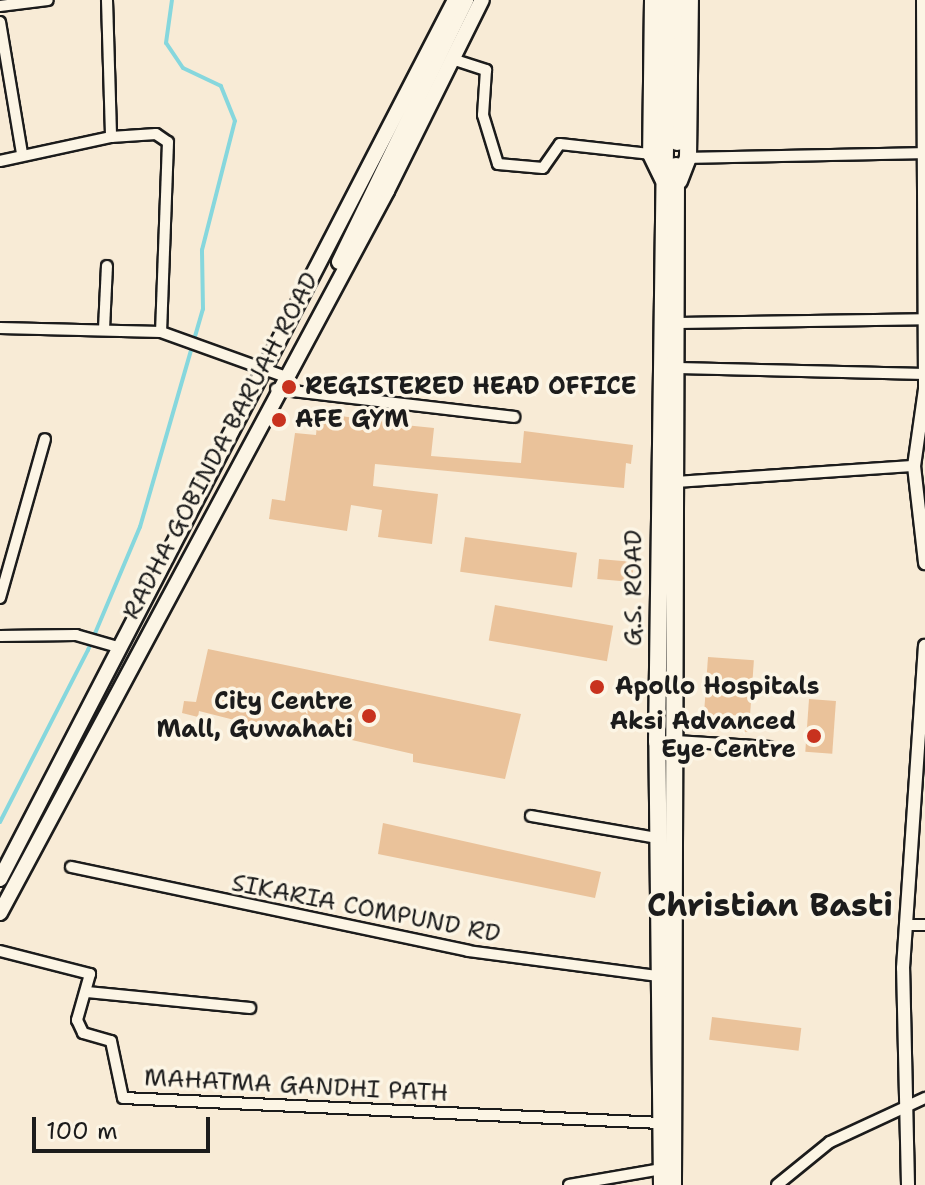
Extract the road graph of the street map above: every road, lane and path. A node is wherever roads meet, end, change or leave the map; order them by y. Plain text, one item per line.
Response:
1 (48, 0) edge
2 (107, 0) edge
3 (455, 0) edge
4 (466, 0) edge
5 (482, 0) edge
6 (653, 0) edge
7 (667, 0) edge
8 (679, 0) edge
9 (690, 0) edge
10 (0, 6) edge
11 (924, 9) edge
12 (0, 22) edge
13 (452, 59) junction
14 (111, 137) junction
15 (22, 153) junction
16 (924, 153) edge
17 (670, 156) junction
18 (0, 161) edge
19 (924, 174) edge
20 (671, 186) junction
21 (347, 238) junction
22 (107, 266) dead end
23 (316, 272) junction
24 (334, 284) junction
25 (924, 319) edge
26 (678, 323) junction
27 (0, 328) edge
28 (104, 329) junction
29 (161, 332) junction
30 (678, 368) junction
31 (268, 369) junction
32 (925, 374) edge
33 (280, 382) junction
34 (925, 389) edge
35 (514, 417) dead end
36 (45, 439) dead end
37 (918, 462) edge
38 (677, 482) junction
39 (925, 563) edge
40 (0, 598) edge
41 (0, 636) edge
42 (925, 646) edge
43 (121, 648) junction
44 (922, 724) edge
45 (677, 741) junction
46 (769, 747) dead end
47 (531, 816) dead end
48 (657, 838) junction
49 (71, 867) dead end
50 (0, 879) edge
51 (0, 913) edge
52 (906, 925) junction
53 (925, 925) edge
54 (0, 951) edge
55 (657, 976) junction
56 (87, 992) junction
57 (250, 1008) dead end
58 (925, 1098) edge
59 (907, 1105) junction
60 (662, 1123) junction
61 (662, 1177) edge
62 (569, 1185) edge
63 (673, 1185) edge
64 (777, 1185) edge
65 (908, 1185) edge

1 - 10 street
2 - 14 street
3 - 23 main road, RADHA GOBINDA BARUAH ROAD
4 - 21 main road
5 - 13 main road, RADHA GOBINDA BARUAH ROAD
6 - 17 main road
7 - 17 main road
8 - 17 main road
9 - 17 main road
11 - 16 street
12 - 15 street
13 - 17 street
13 - 24 main road, RADHA GOBINDA BARUAH ROAD
14 - 15 street
14 - 29 street
15 - 18 street
16 - 17 street
16 - 19 street
17 - 20 main road
17 - 20 main road
19 - 25 street
20 - 26 main road, G.S. ROAD
20 - 48 main road, G.S. ROAD
21 - 23 main road
21 - 24 main road
22 - 28 street
23 - 31 main road, RADHA GOBINDA BARUAH ROAD
24 - 33 main road, RADHA GOBINDA BARUAH ROAD
25 - 26 street
25 - 32 street
26 - 30 main road, G.S. ROAD
27 - 28 street
28 - 29 street
29 - 31 street
30 - 32 street
30 - 38 main road, G.S. ROAD
31 - 33 street
31 - 43 main road, RADHA GOBINDA BARUAH ROAD
32 - 34 street
33 - 35 street
33 - 51 main road, RADHA GOBINDA BARUAH ROAD
34 - 37 street
36 - 40 street
37 - 38 street
37 - 39 street
38 - 45 main road, G.S. ROAD
41 - 43 street
42 - 44 street
43 - 50 main road, RADHA GOBINDA BARUAH ROAD
44 - 52 street
45 - 46 street
45 - 63 main road, G.S. ROAD
47 - 48 street
48 - 55 main road, G.S. ROAD
49 - 55 street, SIKARIA COMPUND RD
52 - 53 street
52 - 59 street
54 - 56 street
55 - 60 main road, G.S. ROAD
56 - 57 street
56 - 60 street, MAHATMA GANDHI PATH
58 - 59 street
59 - 64 street
59 - 65 street
60 - 61 main road, G.S. ROAD
61 - 62 street

